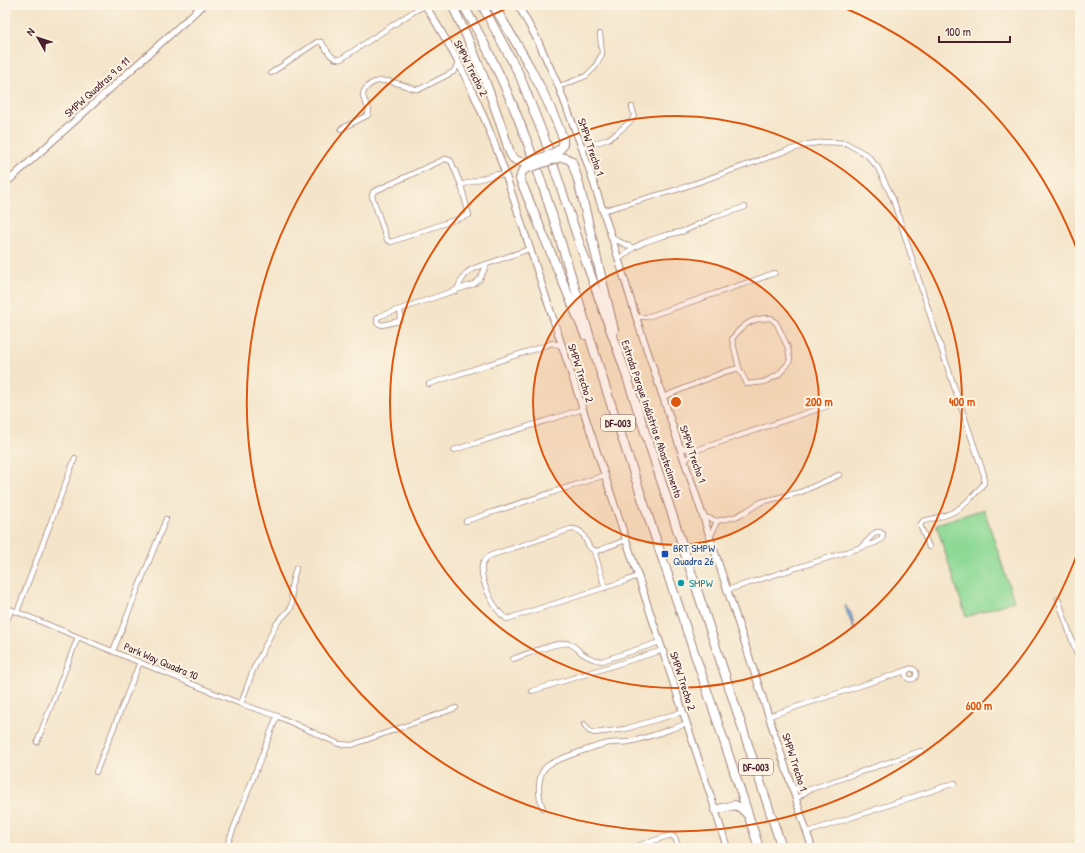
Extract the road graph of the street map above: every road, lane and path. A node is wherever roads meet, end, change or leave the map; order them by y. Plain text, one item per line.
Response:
1 (203, 5) edge
2 (452, 5) edge
3 (463, 5) edge
4 (482, 5) edge
5 (493, 5) edge
6 (518, 5) edge
7 (426, 6) edge
8 (417, 7) edge
9 (600, 34) dead end
10 (459, 63) junction
11 (453, 72) junction
12 (464, 72) junction
13 (271, 73) dead end
14 (558, 87) junction
15 (632, 107) dead end
16 (341, 130) dead end
17 (582, 148) junction
18 (503, 167) junction
19 (496, 174) junction
20 (506, 176) junction
21 (5, 184) edge
22 (461, 185) junction
23 (745, 207) dead end
24 (602, 211) junction
25 (612, 238) junction
26 (633, 248) junction
27 (529, 249) junction
28 (618, 260) junction
29 (487, 264) junction
30 (775, 273) dead end
31 (456, 291) junction
32 (400, 310) junction
33 (636, 317) junction
34 (647, 317) junction
35 (639, 324) junction
36 (559, 336) junction
37 (552, 343) junction
38 (562, 346) junction
39 (622, 362) junction
40 (739, 368) junction
41 (600, 369) junction
42 (429, 384) dead end
43 (663, 397) junction
44 (827, 406) dead end
45 (583, 409) junction
46 (680, 447) junction
47 (454, 450) dead end
48 (694, 450) junction
49 (75, 458) dead end
50 (685, 461) junction
51 (605, 475) junction
52 (839, 475) dead end
53 (704, 516) junction
54 (166, 518) dead end
55 (466, 521) dead end
56 (717, 521) junction
57 (710, 538) junction
58 (626, 540) junction
59 (861, 546) junction
60 (928, 546) dead end
61 (594, 550) junction
62 (296, 568) dead end
63 (638, 576) junction
64 (605, 588) junction
65 (727, 590) junction
66 (1058, 599) dead end
67 (5, 607) edge
68 (11, 610) junction
69 (17, 612) junction
70 (5, 626) edge
71 (78, 637) junction
72 (660, 642) junction
73 (662, 650) junction
74 (113, 651) junction
75 (513, 659) dead end
76 (140, 662) junction
77 (1080, 664) edge
78 (908, 670) dead end
79 (532, 691) dead end
80 (241, 704) junction
81 (456, 708) dead end
82 (682, 712) junction
83 (277, 716) junction
84 (769, 716) junction
85 (584, 724) dead end
86 (686, 724) junction
87 (37, 742) dead end
88 (921, 751) dead end
89 (96, 772) dead end
90 (955, 783) dead end
91 (738, 785) junction
92 (793, 788) junction
93 (808, 790) junction
94 (796, 799) junction
95 (544, 808) dead end
96 (715, 808) junction
97 (749, 816) junction
98 (808, 832) junction
99 (228, 843) dead end
100 (726, 847) edge
101 (782, 847) edge
102 (631, 848) edge
103 (679, 848) edge
104 (759, 848) edge
105 (812, 848) edge

1 - 21 street, SMPW Quadras 9 a 11
2 - 5 highway, bridge
3 - 41 highway, DF-003
4 - 39 highway, Estrada Parque Indústria e Abastecimento / DF-003
6 - 14 street, SMPW Trecho 1
7 - 8 street
7 - 10 street, SMPW Trecho 2
8 - 13 street
9 - 14 street
10 - 11 street
10 - 12 street, SMPW Trecho 2
11 - 12 street
11 - 16 street
12 - 18 street, SMPW Trecho 2
14 - 17 street, SMPW Trecho 1
15 - 17 street
17 - 24 street, SMPW Trecho 1
18 - 19 street
18 - 20 street, SMPW Trecho 2
19 - 20 street
19 - 22 street
20 - 27 street, SMPW Trecho 2
22 - 22 street
23 - 26 street
24 - 25 street, SMPW Trecho 1
24 - 60 street
25 - 26 street
25 - 28 street, SMPW Trecho 1
26 - 28 street
27 - 29 street
27 - 36 street, SMPW Trecho 2
28 - 33 street, SMPW Trecho 1
29 - 31 street
29 - 31 street
30 - 34 street
31 - 32 street
32 - 32 street
33 - 34 street
33 - 35 street, SMPW Trecho 1
34 - 35 street
35 - 43 street, SMPW Trecho 1
36 - 37 street
36 - 38 street, SMPW Trecho 2
37 - 38 street
37 - 42 street
38 - 45 street, SMPW Trecho 2
39 - 41 highway, bridge
39 - 101 highway, Estrada Parque Indústria e Abastecimento / DF-003
40 - 40 street
40 - 43 street
41 - 91 highway, DF-003
43 - 46 street, SMPW Trecho 1
44 - 48 street
45 - 47 street
45 - 51 street, SMPW Trecho 2
46 - 48 street
46 - 50 street, SMPW Trecho 1
48 - 50 street
49 - 69 street
50 - 53 street, SMPW Trecho 1
51 - 55 street
51 - 58 street, SMPW Trecho 2
52 - 56 street
53 - 56 street
53 - 57 street, SMPW Trecho 1
54 - 74 street
56 - 57 street
57 - 65 street, SMPW Trecho 1
58 - 61 street
58 - 63 street, SMPW Trecho 2
59 - 59 street
59 - 65 street
61 - 64 street
61 - 64 street
62 - 80 street
63 - 64 street
63 - 72 street, SMPW Trecho 2
65 - 84 street, SMPW Trecho 1
66 - 77 street
67 - 68 street, Park Way Quadra 10
68 - 69 street, Park Way Quadra 10
68 - 70 street
69 - 71 street, Park Way Quadra 10
71 - 74 street, Park Way Quadra 10
71 - 87 street
72 - 73 street, SMPW Trecho 2
72 - 75 street
73 - 79 street
73 - 82 street, SMPW Trecho 2
74 - 76 street, Park Way Quadra 10
76 - 80 street, Park Way Quadra 10
76 - 89 street
78 - 84 street
80 - 83 street, Park Way Quadra 10
81 - 83 street, Park Way Quadra 10
82 - 85 street
82 - 86 street, SMPW Trecho 2
83 - 99 street
84 - 92 street, SMPW Trecho 1
86 - 95 street
86 - 96 street, SMPW Trecho 2
88 - 93 street
90 - 98 street
91 - 96 highway
91 - 97 highway, DF-003
92 - 93 street
92 - 94 street, SMPW Trecho 1
93 - 94 street
94 - 98 street, SMPW Trecho 1
96 - 97 highway
96 - 100 street, SMPW Trecho 2
97 - 104 highway, DF-003
98 - 105 street, SMPW Trecho 1
102 - 103 street

